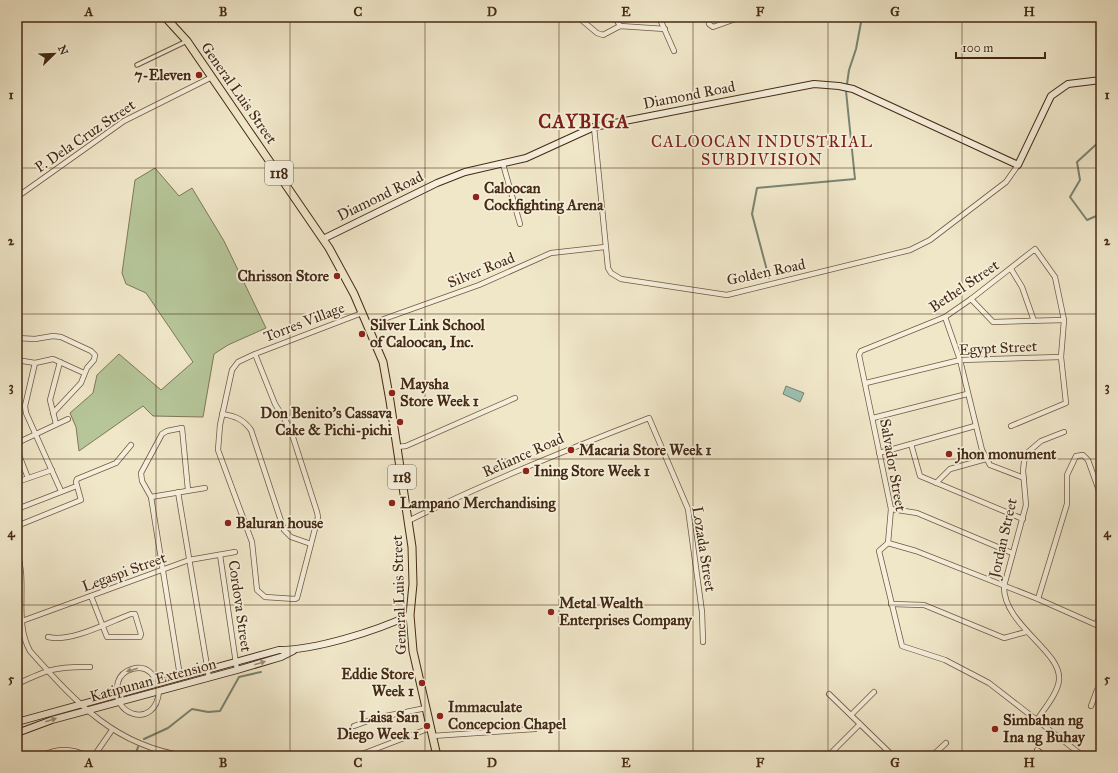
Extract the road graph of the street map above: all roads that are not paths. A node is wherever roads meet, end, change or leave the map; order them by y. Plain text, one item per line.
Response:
1 (165, 17) edge
2 (578, 17) edge
3 (616, 17) edge
4 (659, 17) edge
5 (708, 17) edge
6 (741, 17) edge
7 (620, 26) junction
8 (664, 29) junction
9 (187, 41) junction
10 (674, 51) dead end
11 (137, 65) dead end
12 (212, 77) junction
13 (1101, 80) edge
14 (594, 127) junction
15 (503, 164) junction
16 (1018, 165) junction
17 (17, 197) edge
18 (520, 224) dead end
19 (323, 239) junction
20 (605, 247) junction
21 (1011, 269) junction
22 (971, 299) junction
23 (362, 313) junction
24 (945, 317) junction
25 (1064, 320) junction
26 (1034, 322) junction
27 (367, 325) junction
28 (17, 338) edge
29 (255, 354) junction
30 (859, 355) joint
31 (1061, 357) junction
32 (17, 360) edge
33 (960, 360) junction
34 (60, 362) junction
35 (35, 363) junction
36 (84, 373) junction
37 (866, 383) junction
38 (967, 394) junction
39 (515, 398) dead end
40 (53, 413) junction
41 (222, 414) junction
42 (650, 418) joint
43 (873, 418) junction
44 (68, 419) dead end
45 (56, 424) junction
46 (975, 426) junction
47 (1012, 426) dead end
48 (1064, 432) dead end
49 (36, 434) junction
50 (17, 442) edge
51 (911, 444) junction
52 (131, 445) dead end
53 (397, 447) junction
54 (17, 452) edge
55 (879, 453) junction
56 (986, 459) junction
57 (52, 470) junction
58 (28, 478) junction
59 (1024, 478) junction
60 (17, 482) edge
61 (936, 483) junction
62 (74, 487) dead end
63 (205, 488) dead end
64 (188, 490) junction
65 (61, 492) junction
66 (178, 492) junction
67 (1101, 496) edge
68 (150, 497) junction
69 (17, 509) edge
70 (891, 509) junction
71 (1023, 520) junction
72 (408, 521) junction
73 (17, 526) edge
74 (888, 543) junction
75 (311, 544) junction
76 (17, 545) edge
77 (235, 552) dead end
78 (1012, 553) junction
79 (220, 555) junction
80 (189, 560) junction
81 (162, 572) junction
82 (1004, 586) junction
83 (91, 596) junction
84 (1038, 599) junction
85 (891, 604) junction
86 (410, 615) junction
87 (1101, 616) edge
88 (22, 621) junction
89 (1096, 624) junction
90 (102, 625) junction
91 (1101, 626) edge
92 (1026, 632) junction
93 (48, 637) dead end
94 (703, 642) dead end
95 (294, 650) junction
96 (236, 662) junction
97 (90, 667) dead end
98 (208, 669) junction
99 (47, 670) junction
100 (237, 670) junction
101 (180, 676) junction
102 (209, 678) junction
103 (158, 683) junction
104 (17, 684) edge
105 (1101, 691) edge
106 (159, 692) junction
107 (874, 692) dead end
108 (117, 694) junction
109 (829, 694) dead end
110 (119, 702) junction
111 (81, 705) junction
112 (1091, 706) dead end
113 (426, 708) junction
114 (87, 711) junction
115 (851, 715) junction
116 (1037, 720) junction
117 (17, 722) edge
118 (860, 724) junction
119 (354, 726) dead end
120 (430, 728) junction
121 (535, 729) dead end
122 (112, 730) junction
123 (17, 733) edge
124 (432, 736) junction
125 (946, 743) dead end
126 (1037, 750) dead end
127 (889, 755) edge
128 (40, 756) edge
129 (87, 756) edge
130 (94, 756) edge
131 (185, 756) edge
132 (357, 756) edge
133 (437, 756) edge
134 (828, 756) edge
135 (932, 756) edge
136 (1045, 756) edge
137 (1083, 756) edge

1 - 9 main road, General Luis Street / 118
2 - 7 street
3 - 7 street
4 - 8 street
5 - 6 street
7 - 8 street
8 - 10 street
9 - 11 street
9 - 12 main road, General Luis Street / 118
12 - 17 street, P. Dela Cruz Street
12 - 19 main road, General Luis Street / 118
13 - 16 main road
14 - 15 main road, Diamond Road
14 - 16 main road, Diamond Road
14 - 20 street, Golden Road
15 - 18 street
15 - 19 main road, Diamond Road
16 - 20 street, Golden Road
19 - 23 main road, General Luis Street / 118
20 - 27 street, Silver Road
21 - 22 street, Bethel Street
21 - 25 street, Bethel Street
21 - 26 street
22 - 24 street, Bethel Street
22 - 26 street
23 - 27 main road, General Luis Street / 118
23 - 29 street, Torres Village
24 - 30 street, Bethel Street
24 - 33 street
25 - 26 street
25 - 31 street
27 - 53 main road, General Luis Street / 118
28 - 36 street
29 - 41 street, Torres Village
29 - 75 street
30 - 37 street, Salvador Street
31 - 33 street, Egypt Street
31 - 47 street
32 - 35 street
33 - 37 street, Egypt Street
33 - 38 street
34 - 35 street
34 - 36 street
34 - 40 street
35 - 49 street
36 - 40 street
37 - 43 street, Salvador Street
38 - 43 street
38 - 46 street
39 - 53 street
40 - 45 street
41 - 75 street
41 - 75 street, Torres Village
42 - 72 street, Reliance Road
42 - 94 street, Lozada Street
43 - 55 street, Salvador Street
44 - 45 street
45 - 49 street
46 - 51 street
46 - 56 street
48 - 59 street, Jordan Street
49 - 50 street
49 - 57 street
51 - 55 street
51 - 61 street
52 - 73 street
53 - 72 main road, General Luis Street / 118
54 - 58 street
55 - 70 street, Salvador Street
56 - 59 street
56 - 61 street
57 - 58 street
57 - 65 street
58 - 60 street
59 - 71 street, Jordan Street
61 - 71 street
62 - 65 street
63 - 64 street
64 - 66 street
64 - 68 street
65 - 69 street
66 - 68 street
66 - 80 street
67 - 84 street
68 - 81 street
70 - 74 street, Salvador Street
70 - 78 street
71 - 78 street, Jordan Street
72 - 86 main road, General Luis Street / 118
74 - 82 street
74 - 85 street, Salvador Street
76 - 88 street
77 - 79 street, Legaspi Street
78 - 82 street, Jordan Street
79 - 80 street, Legaspi Street
79 - 96 street, Cordova Street
80 - 81 street, Legaspi Street
80 - 98 street
81 - 83 street, Legaspi Street
81 - 101 street
82 - 84 street
82 - 92 street, Jordan Street
83 - 88 street, Legaspi Street
83 - 90 street
84 - 89 street
85 - 92 street
85 - 116 street, Salvador Street
86 - 95 main road, Katipunan Extension
86 - 113 main road, General Luis Street / 118
87 - 89 street
88 - 99 street
89 - 91 street
90 - 90 street
90 - 93 street
92 - 116 street, Jordan Street
95 - 96 main road, Katipunan Extension
100 -> 95 main road, Katipunan Extension
96 - 98 main road, Katipunan Extension
96 - 100 street, Cordova Street
97 - 99 street
98 - 101 main road, Katipunan Extension
98 - 102 street
99 - 104 street
99 - 111 street
100 - 102 main road, Katipunan Extension
101 - 103 main road, Katipunan Extension
102 - 106 main road, Katipunan Extension
103 - 108 main road, Katipunan Extension
103 -> 108 street
105 - 112 street
106 - 110 main road, Katipunan Extension
106 - 110 street
107 - 115 street
108 - 110 street
108 - 111 main road, Katipunan Extension
109 - 115 street
110 - 114 main road, Katipunan Extension
111 - 114 street
111 - 117 main road, Katipunan Extension
113 - 119 street
113 - 120 main road, General Luis Street / 118
114 - 122 street
123 -> 114 main road, Katipunan Extension
115 - 118 street
116 - 137 street
118 - 127 street
118 - 134 street
120 - 124 main road, General Luis Street / 118
120 - 132 street
121 - 124 street
122 - 130 street
122 - 131 street
124 - 133 main road, General Luis Street / 118
125 - 135 street
126 - 136 street
128 - 129 street

